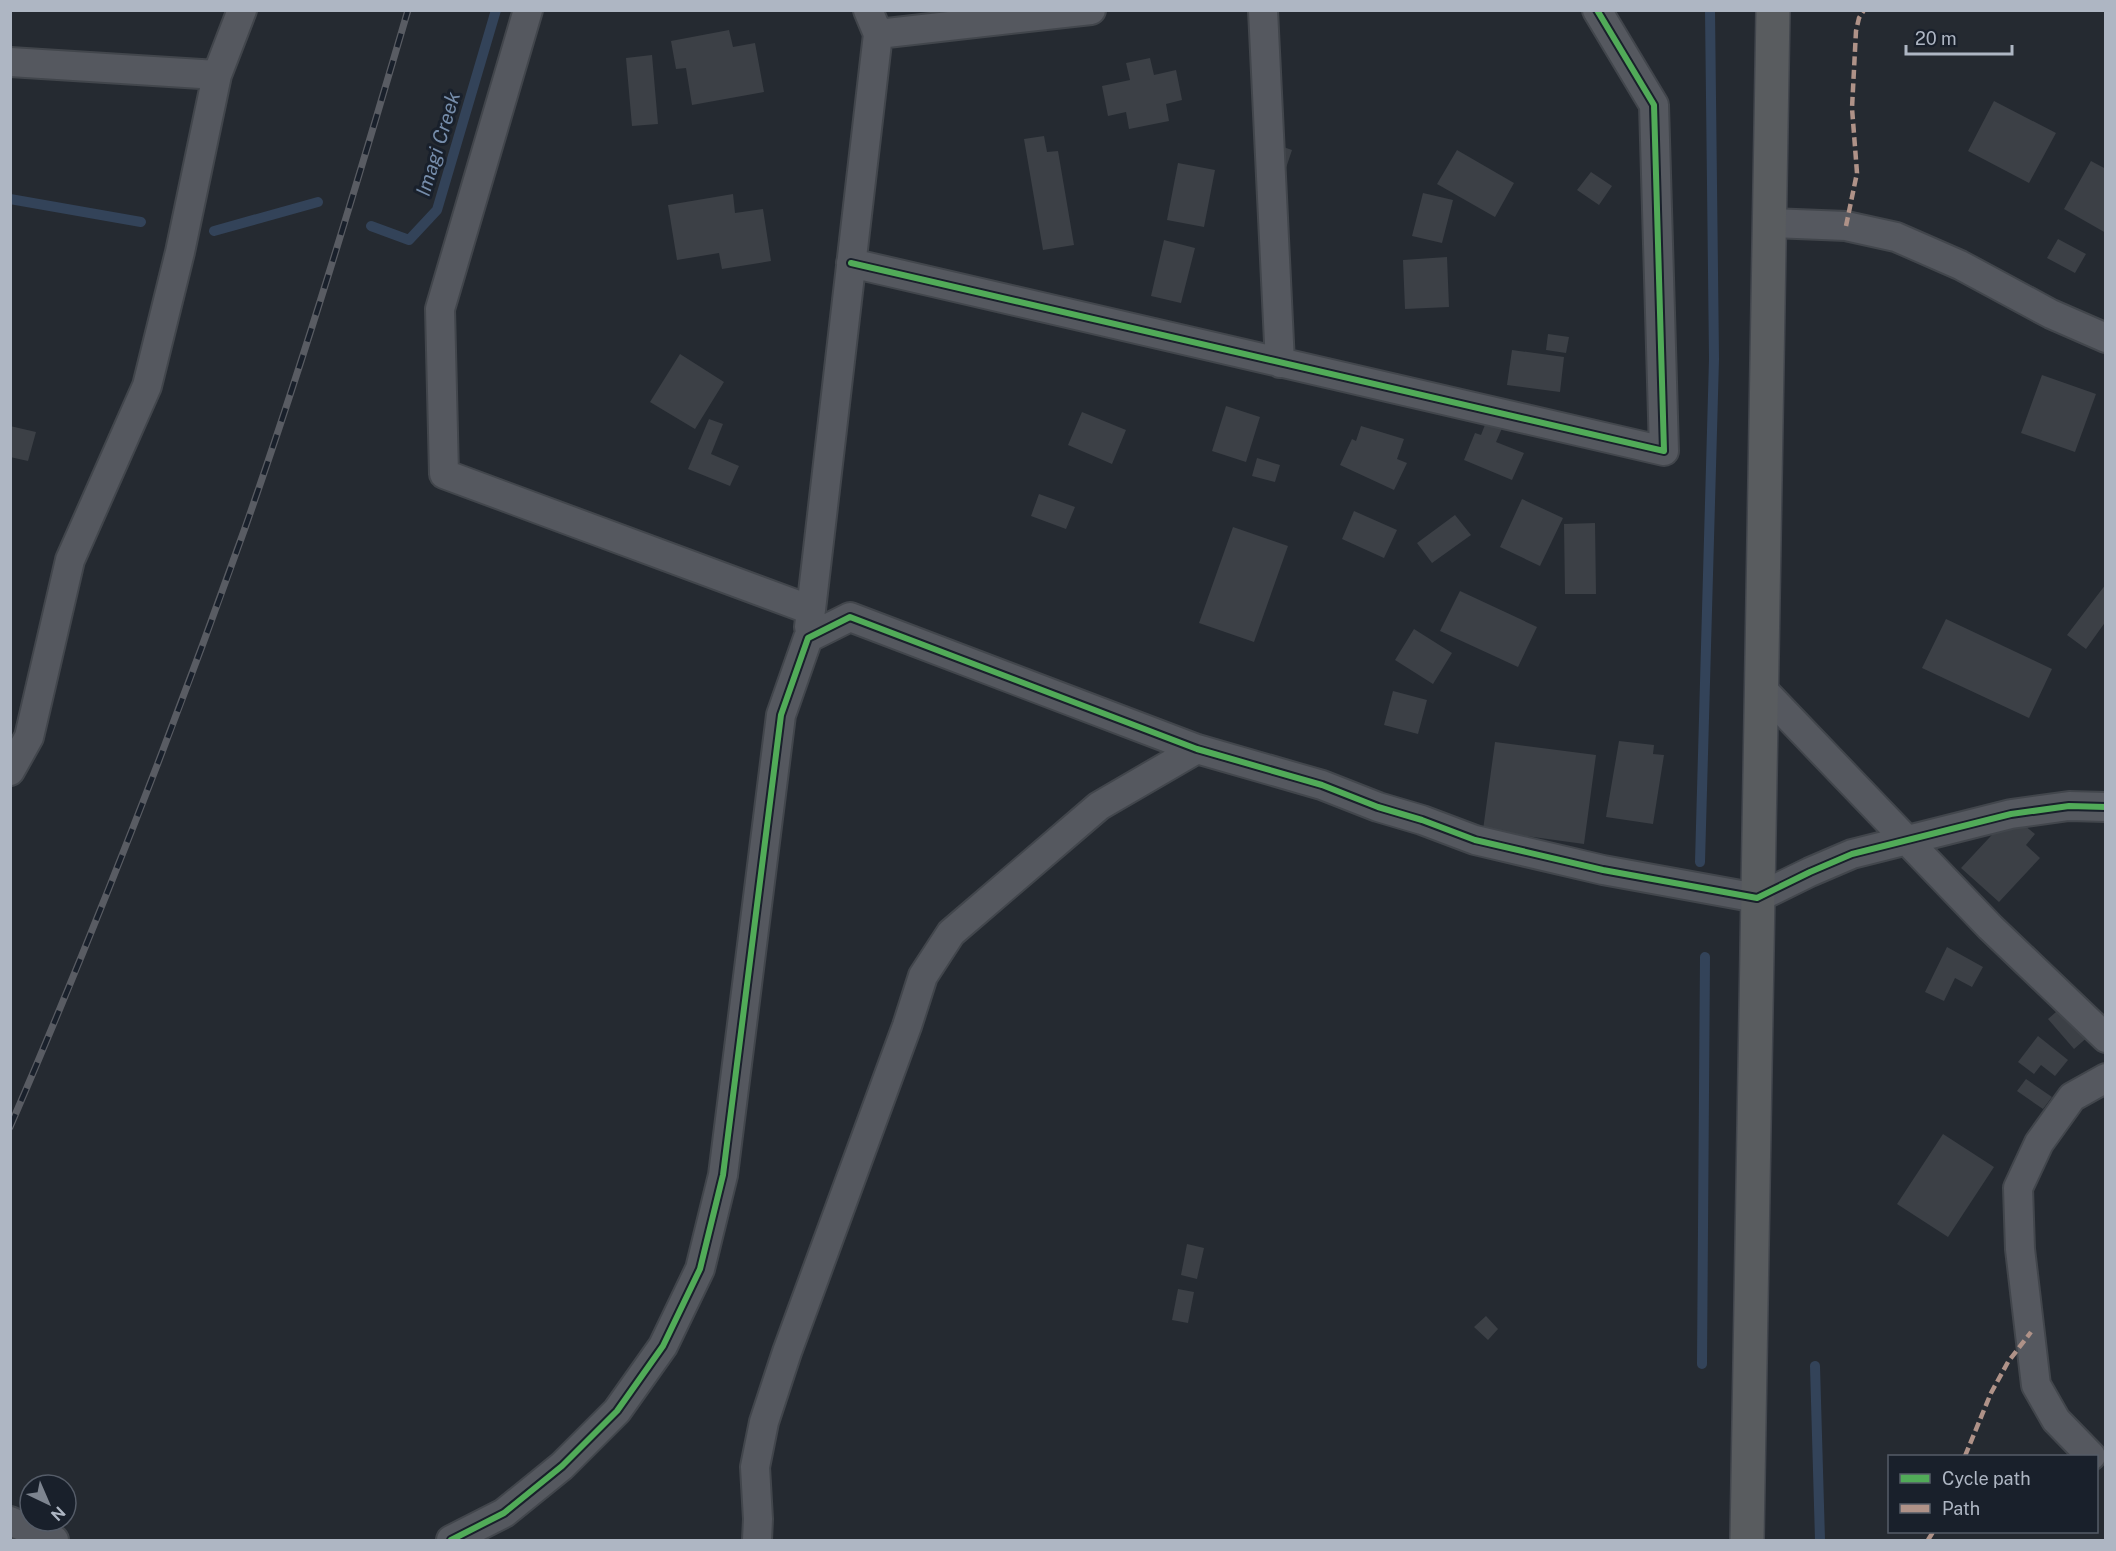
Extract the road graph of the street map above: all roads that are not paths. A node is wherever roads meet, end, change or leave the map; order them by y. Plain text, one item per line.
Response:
1 (242, 10) edge
2 (528, 10) edge
3 (1091, 10) edge
4 (1263, 10) edge
5 (1597, 10) edge
6 (1773, 10) edge
7 (873, 22) edge
8 (10, 62) edge
9 (218, 75) junction
10 (1769, 223) junction
11 (851, 264) junction
12 (2106, 338) edge
13 (1280, 363) junction
14 (811, 610) junction
15 (808, 638) junction
16 (1761, 689) junction
17 (1197, 749) junction
18 (10, 771) edge
19 (2106, 807) edge
20 (1908, 842) junction
21 (1757, 898) junction
22 (2106, 1038) edge
23 (2106, 1078) edge
24 (2090, 1455) edge
25 (10, 1521) edge
26 (54, 1540) edge
27 (451, 1540) edge
28 (757, 1540) edge
29 (1747, 1540) edge

1 - 9 street
2 - 14 street
3 - 7 street
4 - 13 street
5 - 13 street
6 - 10 highway
7 - 11 street
8 - 9 street
9 - 18 street
10 - 12 street
10 - 16 highway
11 - 13 street
11 - 14 street
14 - 15 street
15 - 17 street
15 - 27 street
16 - 20 street
16 - 21 highway
17 - 21 street
17 - 28 street
19 - 20 street
20 - 21 street
20 - 22 street
21 - 29 highway
23 - 24 street
25 - 26 street

